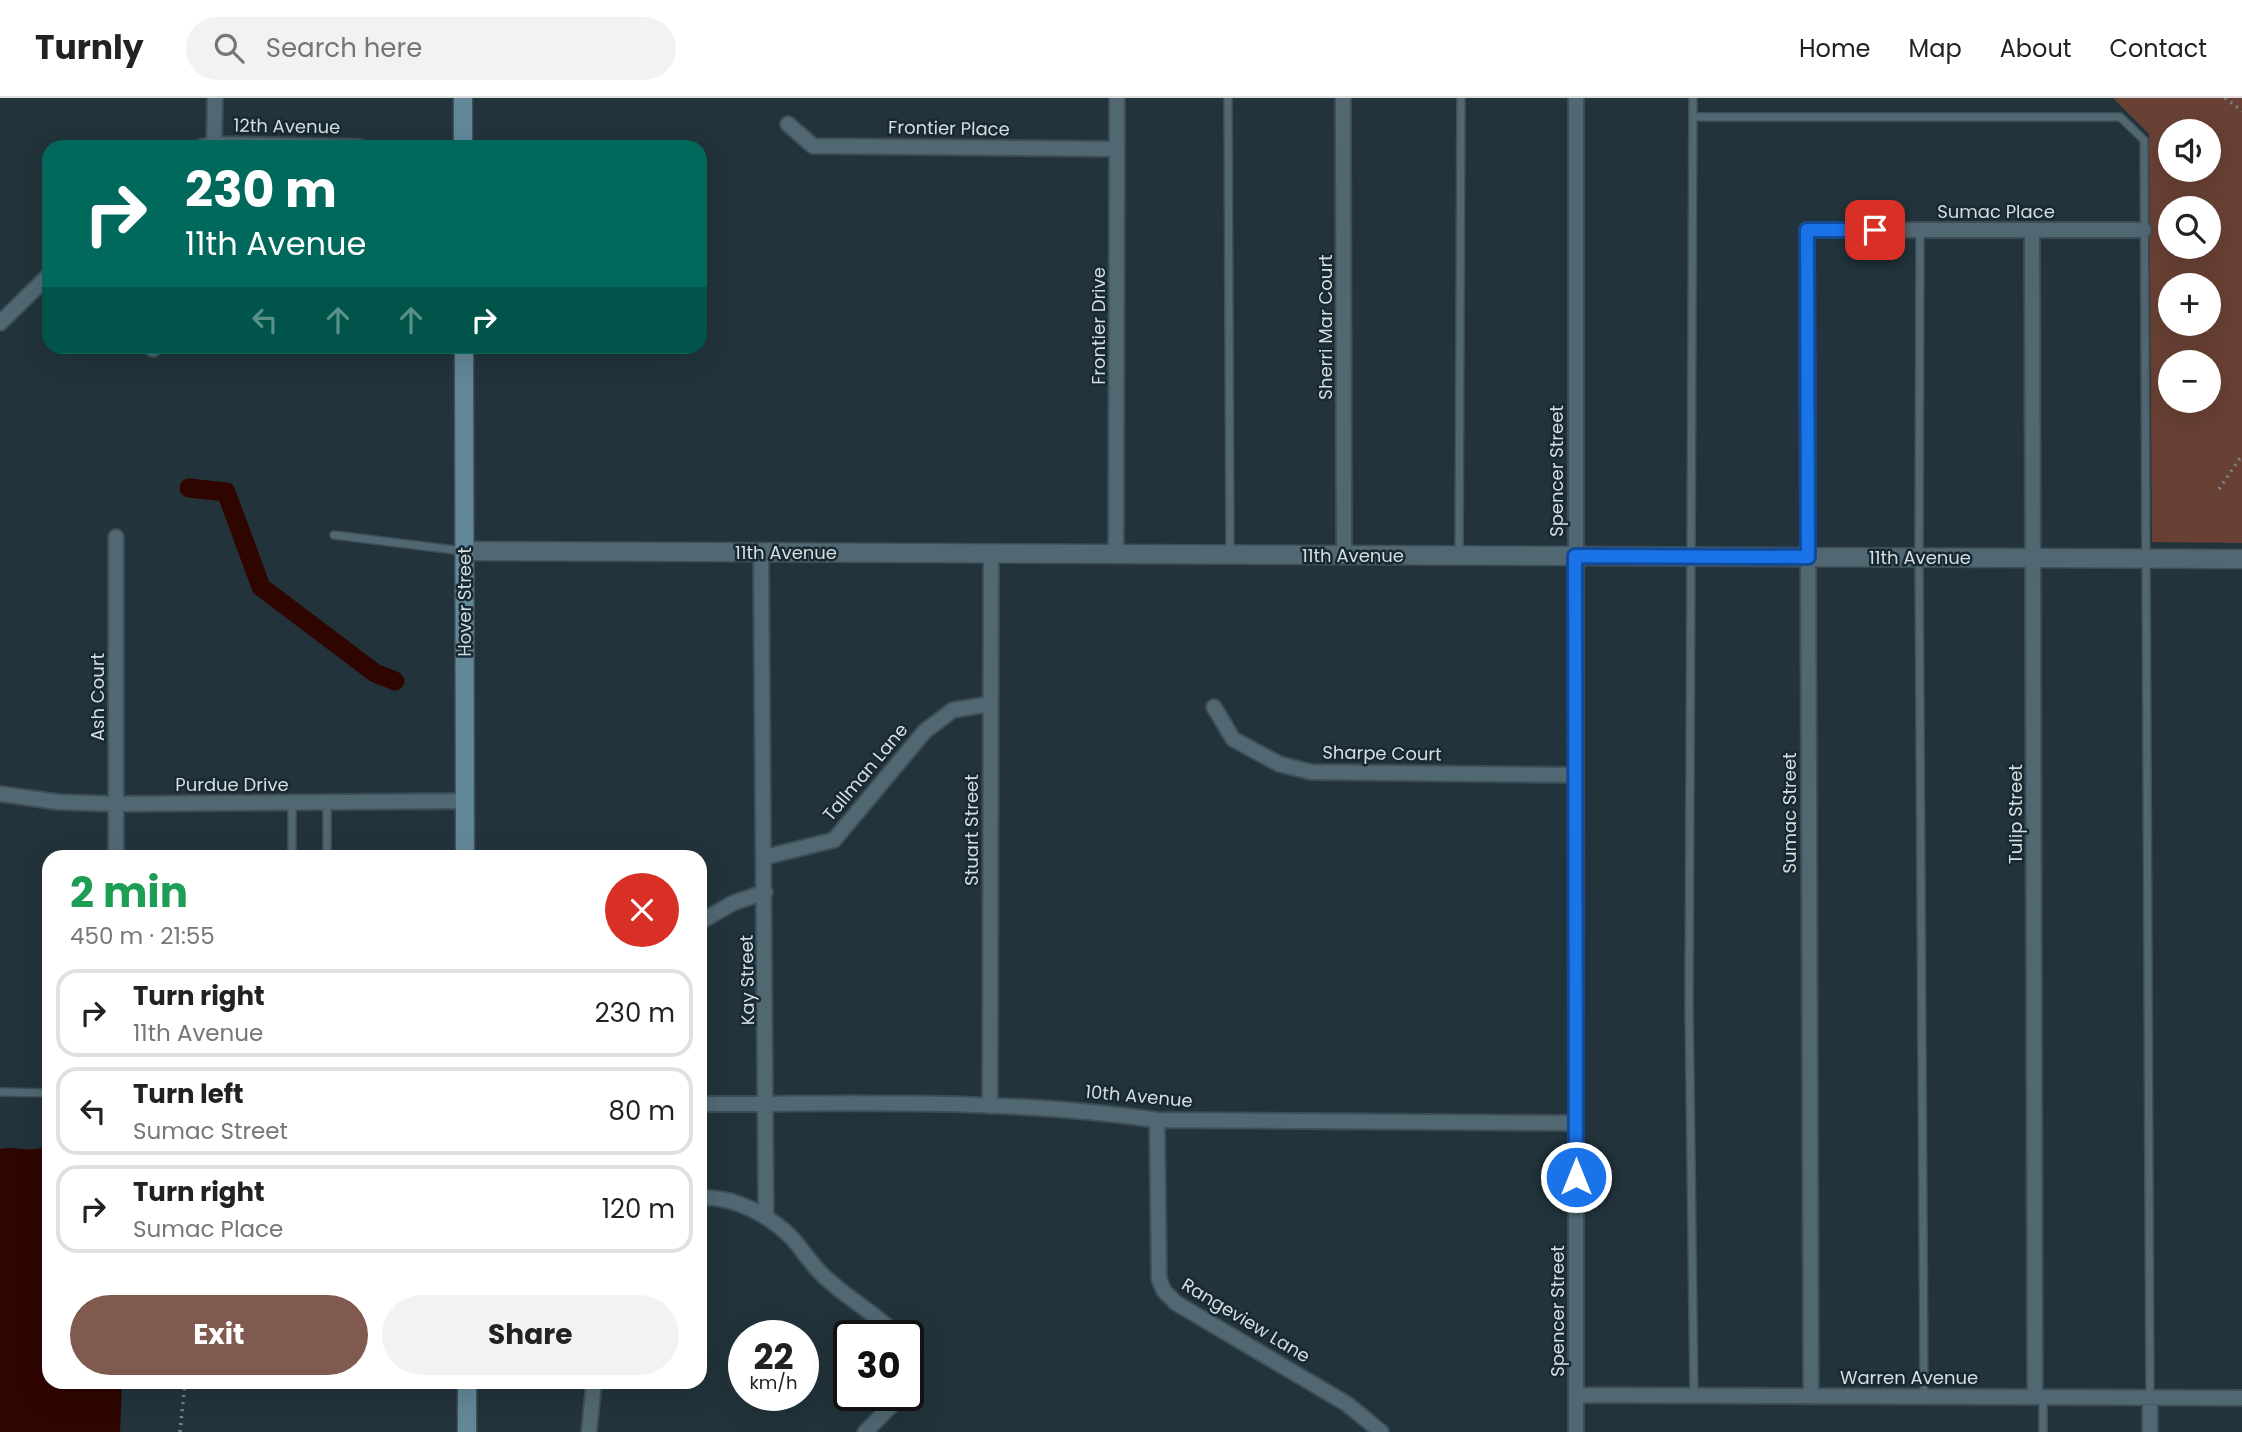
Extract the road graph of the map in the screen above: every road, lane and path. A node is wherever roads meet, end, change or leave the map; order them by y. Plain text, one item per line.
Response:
1 (215, 98) edge
2 (463, 98) edge
3 (1117, 98) edge
4 (1228, 98) edge
5 (1343, 98) edge
6 (1461, 98) edge
7 (1576, 98) edge
8 (1693, 98) edge
9 (2225, 98) edge
10 (2242, 111) edge
11 (1693, 117) junction
12 (788, 124) dead end
13 (209, 140) edge
14 (463, 140) edge
15 (1117, 149) junction
16 (1807, 230) joint
17 (1920, 230) junction
18 (2032, 230) junction
19 (2144, 230) junction
20 (42, 282) edge
21 (0, 323) edge
22 (464, 354) edge
23 (2242, 455) edge
24 (2219, 489) dead end
25 (334, 535) dead end
26 (116, 537) dead end
27 (464, 551) junction
28 (761, 552) junction
29 (991, 554) junction
30 (1116, 554) junction
31 (1230, 554) junction
32 (1344, 555) junction
33 (1460, 555) junction
34 (1575, 556) junction
35 (1692, 556) junction
36 (1808, 557) junction
37 (1919, 558) junction
38 (2032, 558) junction
39 (2146, 558) junction
40 (2242, 559) edge
41 (990, 704) junction
42 (1214, 707) dead end
43 (1575, 775) junction
44 (0, 794) edge
45 (465, 801) junction
46 (292, 803) junction
47 (327, 803) junction
48 (116, 804) junction
49 (116, 850) edge
50 (292, 850) edge
51 (327, 850) edge
52 (465, 850) edge
53 (765, 857) junction
54 (765, 892) junction
55 (707, 918) edge
56 (0, 1092) edge
57 (42, 1093) edge
58 (707, 1104) edge
59 (767, 1104) junction
60 (990, 1106) junction
61 (1157, 1120) junction
62 (1576, 1123) junction
63 (707, 1199) edge
64 (766, 1217) junction
65 (878, 1320) edge
66 (184, 1389) edge
67 (467, 1389) edge
68 (593, 1389) edge
69 (1576, 1395) junction
70 (1694, 1396) junction
71 (1811, 1396) junction
72 (1924, 1396) junction
73 (2039, 1397) junction
74 (2150, 1398) junction
75 (2242, 1398) edge
76 (886, 1411) edge
77 (180, 1432) edge
78 (467, 1432) edge
79 (589, 1432) edge
80 (865, 1432) edge
81 (1381, 1432) edge
82 (1576, 1432) edge
83 (2043, 1432) edge
84 (2150, 1432) edge

1 - 13 street
2 - 14 main road
3 - 15 street, Frontier Drive
4 - 31 lane
5 - 32 street, Sherri Mar Court
6 - 33 lane
7 - 34 street, Spencer Street
8 - 11 lane
9 - 10 path
11 - 19 lane
11 - 35 lane
12 - 15 street, Frontier Place
15 - 30 street, Frontier Drive
16 - 17 street, Sumac Place
16 - 36 street, Sumac Street
17 - 18 street, Sumac Place
17 - 37 lane
18 - 19 street, Sumac Place
18 - 38 street, Tulip Street
19 - 39 lane
20 - 21 street
22 - 27 main road, Hover Street
23 - 24 path
25 - 27 lane
26 - 48 street, Ash Court
27 - 28 street, 11th Avenue
27 - 45 main road, Hover Street
28 - 29 street, 11th Avenue
28 - 53 street, Kay Street
29 - 30 street, 11th Avenue
29 - 41 street, Stuart Street
30 - 31 street, 11th Avenue
31 - 32 street, 11th Avenue
32 - 33 street, 11th Avenue
33 - 34 street, 11th Avenue
34 - 35 street, 11th Avenue
34 - 43 street, Spencer Street
35 - 36 street, 11th Avenue
35 - 70 lane
36 - 37 street, 11th Avenue
36 - 71 street, Sumac Street
37 - 38 street, 11th Avenue
37 - 72 lane
38 - 39 street, 11th Avenue
38 - 73 street, Tulip Street
39 - 40 street, 11th Avenue
39 - 74 lane
41 - 53 street, Tallman Lane
41 - 60 street, Stuart Street
42 - 43 street, Sharpe Court
43 - 62 street, Spencer Street
44 - 48 street, Purdue Drive
45 - 47 street, Purdue Drive
45 - 52 main road, Hover Street
46 - 47 street, Purdue Drive
46 - 48 street, Purdue Drive
46 - 50 lane
47 - 51 lane
48 - 49 street, Ash Court
53 - 54 street, Kay Street
54 - 55 street
54 - 59 street, Kay Street
56 - 57 lane
58 - 59 street, 10th Avenue
59 - 60 street, 10th Avenue
59 - 64 street, Kay Street
60 - 61 street, 10th Avenue
61 - 62 street, 10th Avenue
61 - 81 street, Rangeview Lane
62 - 69 street, Spencer Street
63 - 64 street
64 - 65 street
66 - 77 path
67 - 78 main road
68 - 79 street
69 - 70 street, Warren Avenue
69 - 82 street, Spencer Street
70 - 71 street, Warren Avenue
71 - 72 street, Warren Avenue
72 - 73 street, Warren Avenue
73 - 74 street, Warren Avenue
73 - 83 lane
74 - 75 street, Warren Avenue
74 - 84 street
76 - 80 street

